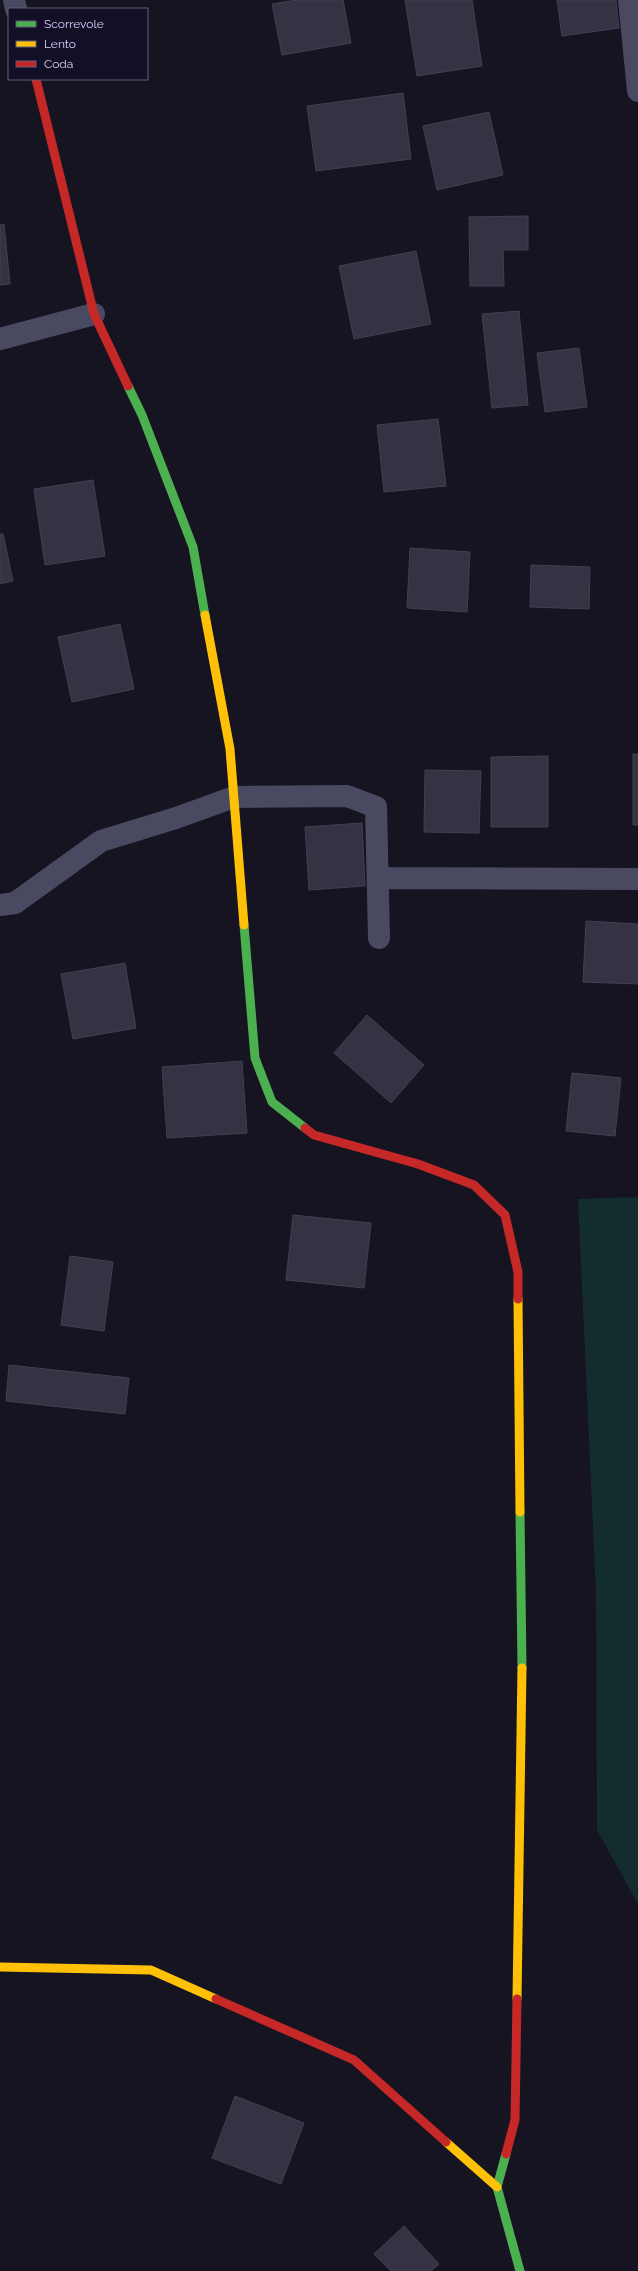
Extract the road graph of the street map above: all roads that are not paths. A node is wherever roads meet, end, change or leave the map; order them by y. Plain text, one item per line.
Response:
1 (629, 0) edge
2 (36, 80) edge
3 (638, 90) edge
4 (94, 314) junction
5 (0, 339) edge
6 (234, 797) junction
7 (378, 878) junction
8 (638, 879) edge
9 (0, 905) edge
10 (379, 938) dead end
11 (0, 1967) edge
12 (497, 2187) junction
13 (520, 2271) edge

1 - 3 street
2 - 4 street
4 - 5 street
4 - 6 street
6 - 7 street
6 - 9 street
6 - 12 street
7 - 8 street
7 - 10 street
11 - 12 street
12 - 13 street

